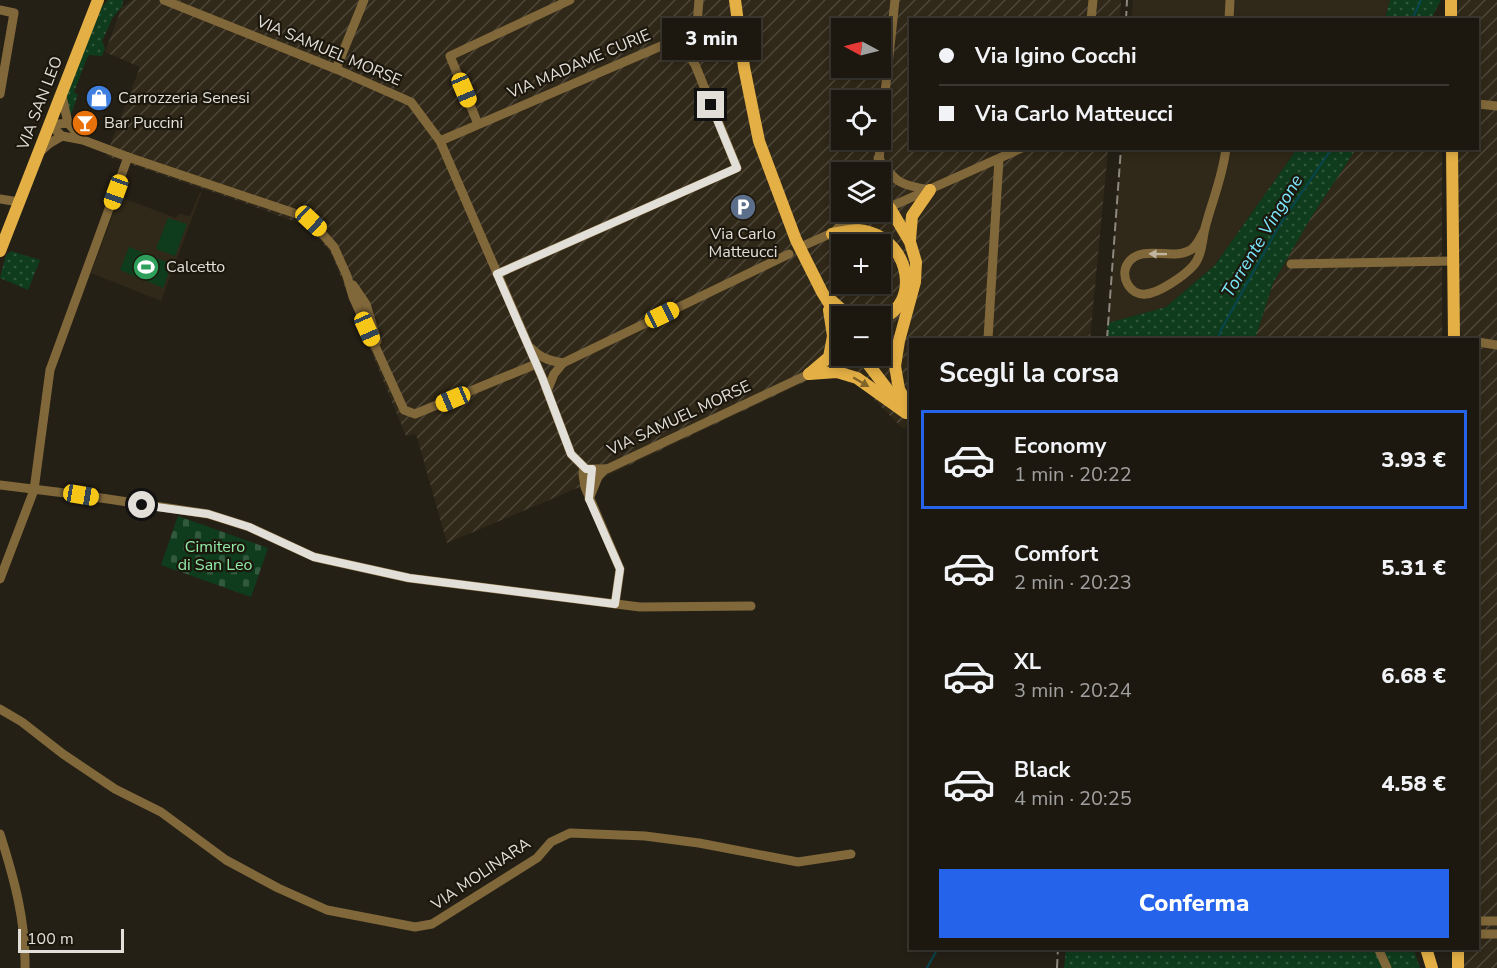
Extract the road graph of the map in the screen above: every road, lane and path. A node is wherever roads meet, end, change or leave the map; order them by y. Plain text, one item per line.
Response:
1 (164, 0) edge
2 (364, 0) edge
3 (570, 0) edge
4 (699, 0) edge
5 (735, 0) edge
6 (895, 0) edge
7 (1093, 0) edge
8 (1230, 0) edge
9 (1451, 0) edge
10 (98, 2) edge
11 (0, 10) edge
12 (1091, 18) edge
13 (1229, 18) edge
14 (1451, 18) edge
15 (696, 28) junction
16 (682, 37) junction
17 (694, 62) junction
18 (336, 69) junction
19 (885, 90) edge
20 (0, 94) edge
21 (61, 94) junction
22 (1479, 104) edge
23 (1497, 106) edge
24 (68, 123) junction
25 (50, 124) junction
26 (478, 124) junction
27 (62, 136) junction
28 (83, 140) junction
29 (440, 141) junction
30 (879, 150) edge
31 (1018, 150) edge
32 (1226, 150) edge
33 (1452, 150) edge
34 (38, 154) junction
35 (128, 157) junction
36 (879, 158) junction
37 (999, 159) junction
38 (877, 162) edge
39 (879, 162) edge
40 (930, 190) junction
41 (0, 199) edge
42 (19, 202) junction
43 (892, 211) junction
44 (843, 222) edge
45 (1204, 229) junction
46 (831, 234) edge
47 (832, 234) junction
48 (876, 234) edge
49 (910, 242) junction
50 (891, 243) edge
51 (805, 245) dead end
52 (0, 251) edge
53 (789, 254) dead end
54 (1453, 261) junction
55 (1291, 264) dead end
56 (497, 274) junction
57 (907, 286) junction
58 (822, 292) junction
59 (828, 303) junction
60 (838, 306) edge
61 (831, 308) edge
62 (891, 312) edge
63 (988, 338) edge
64 (1454, 338) edge
65 (1479, 342) edge
66 (527, 344) junction
67 (1497, 345) edge
68 (548, 360) junction
69 (564, 363) junction
70 (870, 366) edge
71 (539, 370) junction
72 (554, 374) junction
73 (809, 374) junction
74 (547, 391) junction
75 (909, 413) edge
76 (571, 454) junction
77 (588, 468) junction
78 (605, 469) junction
79 (0, 485) edge
80 (585, 487) junction
81 (34, 490) junction
82 (589, 499) junction
83 (0, 579) edge
84 (615, 604) junction
85 (751, 606) dead end
86 (0, 709) edge
87 (0, 834) edge
88 (851, 854) dead end
89 (1479, 921) edge
90 (1497, 921) edge
91 (1479, 934) edge
92 (1497, 934) edge
93 (1379, 950) edge
94 (1427, 950) edge
95 (1458, 950) edge
96 (26, 968) edge
97 (1387, 968) edge
98 (1432, 968) edge
99 (1458, 968) edge

1 - 18 street, VIA SAMUEL MORSE
2 - 18 street
3 - 26 street
4 - 15 street
5 - 58 main road
6 - 19 street
7 - 12 street
8 - 13 street
9 - 14 main road
10 - 21 main road, VIA SAN LEO
11 - 20 street
15 - 16 street, VIA MADAME CURIE
15 - 17 street
16 - 17 street
16 - 26 street, VIA MADAME CURIE
17 - 56 street
18 - 29 street, VIA SAMUEL MORSE
21 - 24 street
21 - 25 main road, VIA SAN LEO
22 - 23 street
24 - 25 street
24 - 28 street
25 - 27 street
25 - 34 main road, VIA SAN LEO
26 - 29 street, VIA MADAME CURIE
27 - 28 street
27 - 34 street
28 - 35 street
29 - 56 street, VIA SAMUEL MORSE
30 - 36 street
31 - 37 street
32 - 45 street
33 - 54 main road
34 - 42 main road, VIA SAN LEO
35 - 71 street
35 - 81 street
36 - 38 street
36 - 39 street
36 - 40 street
37 - 40 street
37 - 63 street
40 - 43 street
40 - 49 main road
41 - 42 street
42 - 52 main road, VIA SAN LEO
43 - 47 street
43 - 49 main road
43 - 57 main road
44 - 47 street
45 -> 45 street
46 - 51 street
47 - 48 main road
49 - 75 main road
50 - 57 main road
53 - 69 street
54 - 55 street
54 - 64 main road
56 - 66 street, VIA SAMUEL MORSE
57 - 62 main road
58 - 59 main road
58 - 60 main road
59 - 61 main road
59 - 73 main road
65 - 67 street
66 - 68 street
66 - 71 street, VIA SAMUEL MORSE
68 - 69 street
68 - 71 street
69 - 72 street
70 - 75 main road
71 - 72 street
71 - 74 street, VIA SAMUEL MORSE
72 - 74 street
73 -> 75 main road
73 - 78 street, VIA SAMUEL MORSE
74 - 76 street, VIA SAMUEL MORSE
76 - 77 street, VIA SAMUEL MORSE
76 - 80 street
77 - 78 street, VIA SAMUEL MORSE
77 - 80 street
77 - 82 street
78 - 82 street
79 - 81 street
80 - 82 street
81 - 83 street
81 - 84 street
82 - 84 street
84 - 85 street
86 - 88 street, VIA MOLINARA
87 - 96 street
89 - 90 street
91 - 92 street
93 - 97 street
94 - 98 main road
95 - 99 main road

